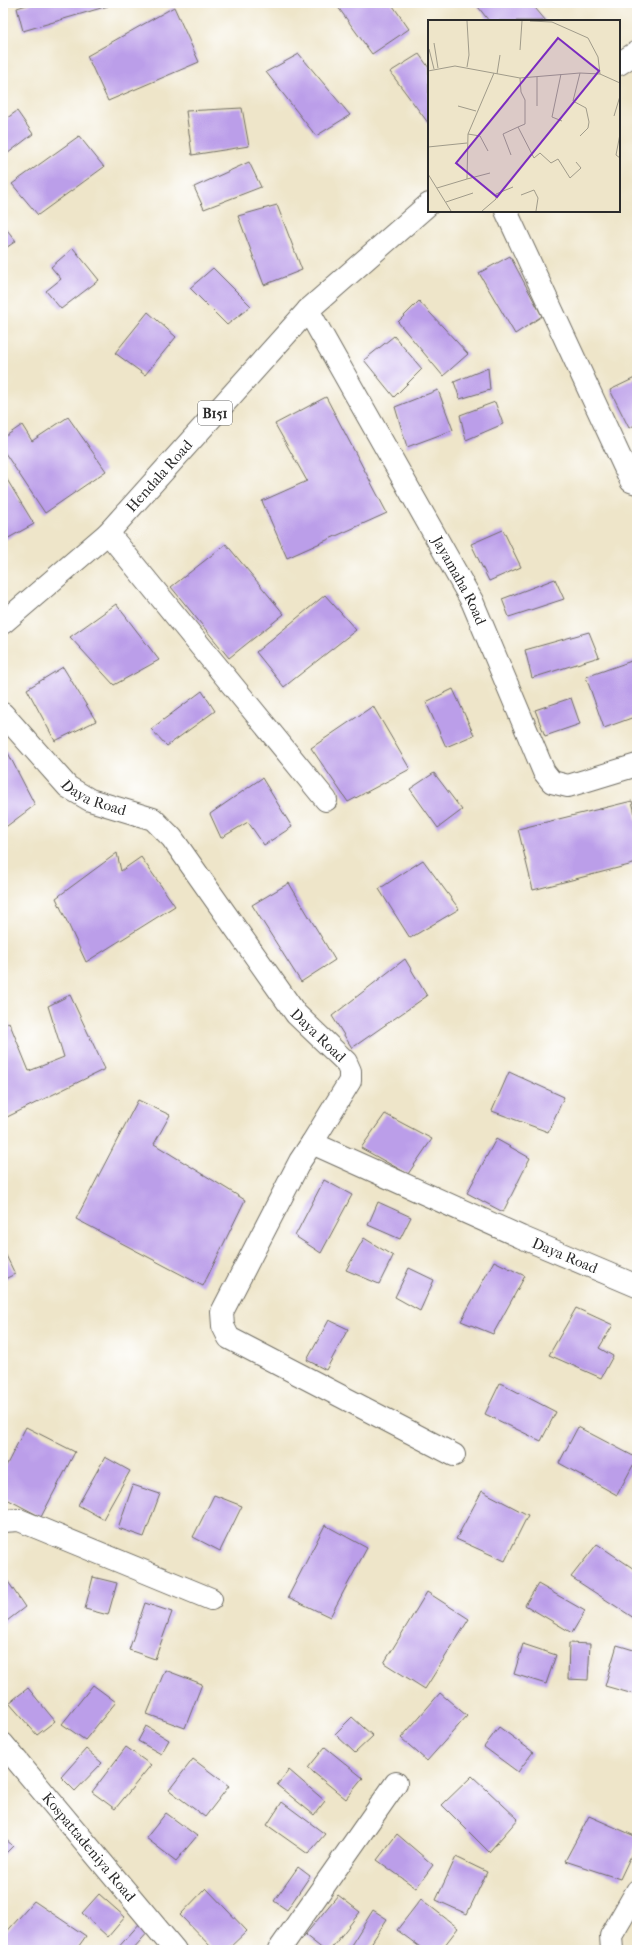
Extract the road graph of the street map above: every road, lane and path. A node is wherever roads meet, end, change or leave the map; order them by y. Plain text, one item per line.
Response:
1 (637, 52) edge
2 (620, 63) edge
3 (428, 205) edge
4 (506, 212) edge
5 (308, 310) junction
6 (637, 483) edge
7 (108, 533) junction
8 (3, 624) edge
9 (3, 714) edge
10 (637, 765) edge
11 (326, 800) dead end
12 (312, 1144) junction
13 (637, 1286) edge
14 (454, 1455) dead end
15 (3, 1521) edge
16 (211, 1599) dead end
17 (3, 1744) edge
18 (396, 1783) dead end
19 (637, 1891) edge
20 (175, 1950) edge
21 (279, 1950) edge
22 (612, 1950) edge

1 - 2 street
3 - 5 street, Hendala Road / B151
4 - 6 street
5 - 7 street, Hendala Road / B151
5 - 10 street, Jayamaha Road
7 - 8 street, Hendala Road / B151
7 - 11 street
9 - 12 street, Daya Road
12 - 13 street, Daya Road
12 - 14 street
15 - 16 street
17 - 20 street, Kospattadeniya Road
18 - 21 street
19 - 22 street

